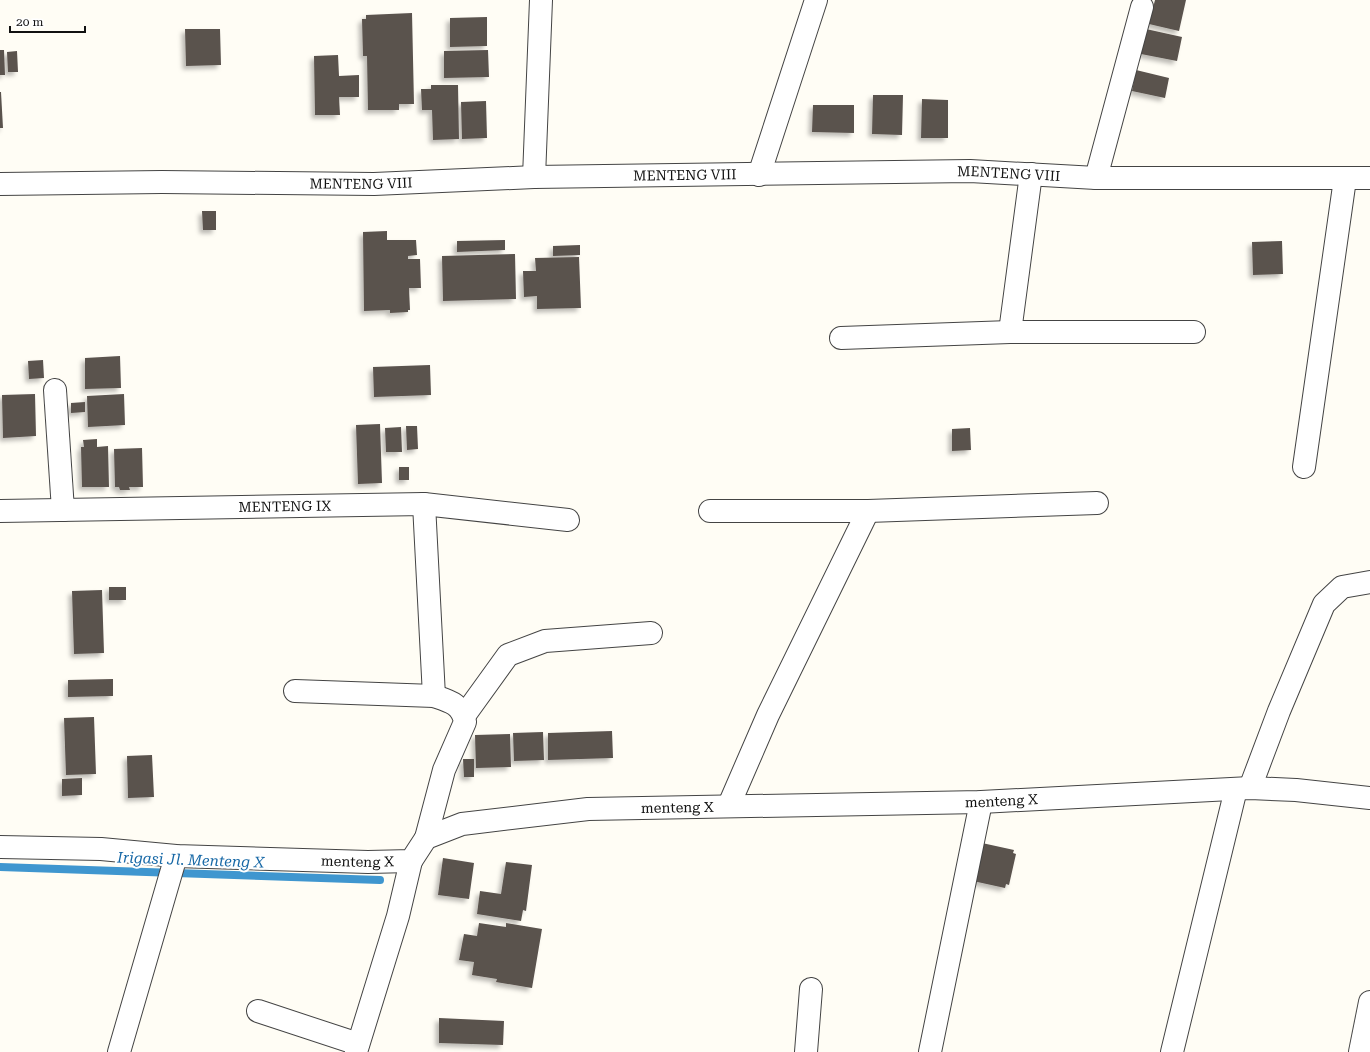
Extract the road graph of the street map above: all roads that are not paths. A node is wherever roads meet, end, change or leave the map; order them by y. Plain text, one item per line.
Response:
1 (541, 0) edge
2 (816, 0) edge
3 (1142, 7) dead end
4 (1031, 174) junction
5 (759, 175) junction
6 (534, 177) junction
7 (1096, 178) junction
8 (1370, 178) edge
9 (1345, 179) junction
10 (0, 184) edge
11 (1010, 332) junction
12 (1194, 332) dead end
13 (841, 338) dead end
14 (55, 390) dead end
15 (1304, 466) dead end
16 (1097, 503) dead end
17 (424, 504) junction
18 (63, 510) junction
19 (0, 511) edge
20 (710, 511) dead end
21 (868, 511) junction
22 (568, 520) dead end
23 (1370, 582) edge
24 (651, 633) dead end
25 (295, 691) dead end
26 (434, 696) junction
27 (464, 716) junction
28 (1243, 789) junction
29 (1370, 798) edge
30 (981, 802) junction
31 (728, 805) junction
32 (426, 838) junction
33 (0, 846) edge
34 (176, 856) junction
35 (411, 861) junction
36 (811, 989) dead end
37 (1370, 1002) edge
38 (258, 1011) dead end
39 (357, 1048) edge
40 (119, 1052) edge
41 (806, 1052) edge
42 (930, 1052) edge
43 (1172, 1052) edge
44 (1360, 1052) edge

1 - 6 street
2 - 5 street
3 - 7 street
4 - 5 street, MENTENG VIII
4 - 7 street, MENTENG VIII
4 - 11 street
5 - 6 street, MENTENG VIII
6 - 10 street, MENTENG VIII
7 - 9 street, MENTENG VIII
8 - 9 street, MENTENG VIII
9 - 15 street
11 - 12 street
11 - 13 street
14 - 18 street
16 - 21 street
17 - 18 street, MENTENG IX
17 - 22 street, MENTENG IX
17 - 26 street
18 - 19 street, MENTENG IX
20 - 21 street
21 - 31 street
23 - 28 street
24 - 27 street
25 - 26 street
26 - 27 street
27 - 32 street
28 - 29 street, menteng X
28 - 30 street, menteng X
28 - 43 street
30 - 31 street, menteng X
30 - 42 street
31 - 32 street, menteng X
32 - 35 street, menteng X
33 - 34 street, menteng X
34 - 35 street, menteng X
34 - 40 street
35 - 39 street
36 - 41 street
37 - 44 street
38 - 39 street

